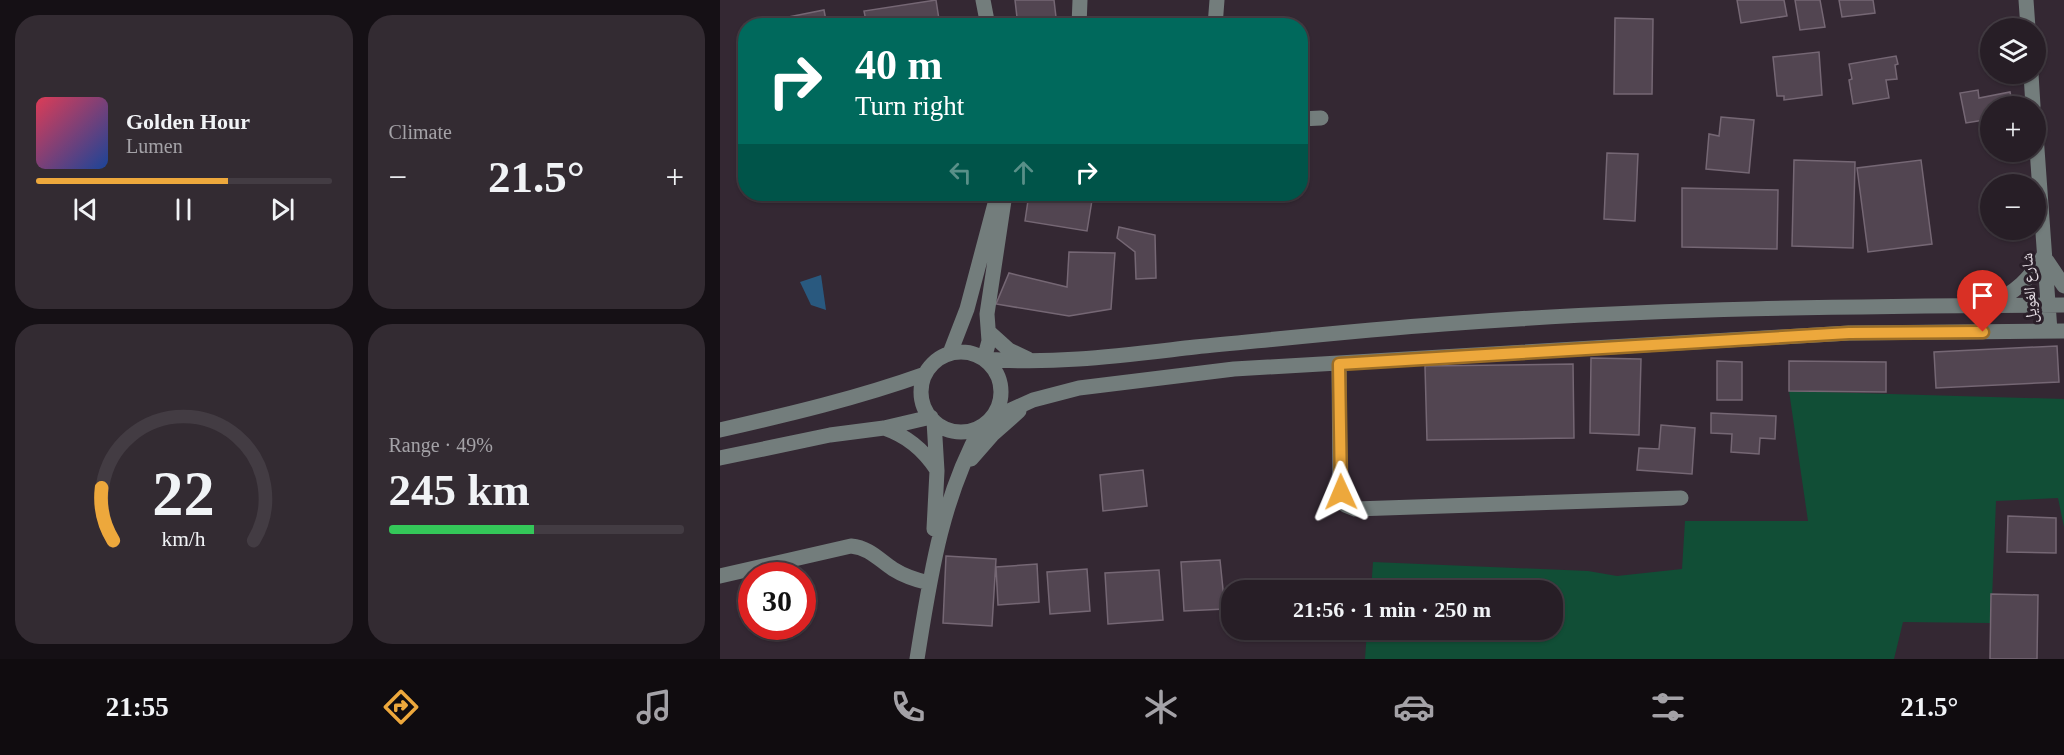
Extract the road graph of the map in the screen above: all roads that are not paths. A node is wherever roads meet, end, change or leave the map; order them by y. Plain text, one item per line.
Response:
1 (983, 0) edge
2 (1080, 0) edge
3 (1217, 0) edge
4 (2026, 0) edge
5 (986, 18) edge
6 (1079, 18) edge
7 (1216, 18) edge
8 (2027, 18) edge
9 (1321, 118) dead end
10 (1308, 119) edge
11 (2038, 162) edge
12 (995, 201) edge
13 (1004, 201) edge
14 (2044, 255) junction
15 (2064, 286) edge
16 (1986, 305) junction
17 (2048, 305) junction
18 (2064, 305) edge
19 (2057, 331) edge
20 (989, 332) junction
21 (950, 353) junction
22 (984, 359) junction
23 (1033, 362) junction
24 (1339, 364) junction
25 (925, 374) junction
26 (1033, 400) junction
27 (932, 419) junction
28 (986, 422) junction
29 (884, 428) junction
30 (720, 430) edge
31 (720, 458) edge
32 (937, 471) junction
33 (957, 476) junction
34 (1681, 498) dead end
35 (933, 562) junction
36 (720, 576) edge
37 (929, 583) junction
38 (917, 659) edge

1 - 5 street
2 - 6 street
3 - 7 street
4 - 8 street
9 - 10 street
11 - 14 street, شارع الغويل
12 - 21 street
13 - 20 street
14 - 15 street
14 - 16 street
14 - 17 street, شارع الغويل
16 - 17 street
16 - 23 street
17 - 18 street
17 - 19 street, شارع الغويل
19 - 24 street
20 - 22 street
20 - 23 street
21 - 22 street
21 - 25 street
22 - 23 street
22 - 28 street
24 - 26 street
24 - 34 street
25 - 27 street
25 - 30 street
26 - 28 street
26 - 33 street
27 - 28 street
27 - 29 street
27 - 32 street
28 - 33 street
29 - 31 street
29 - 32 street
32 - 35 street
33 - 35 street
35 - 37 street
36 - 37 street
37 - 38 street

